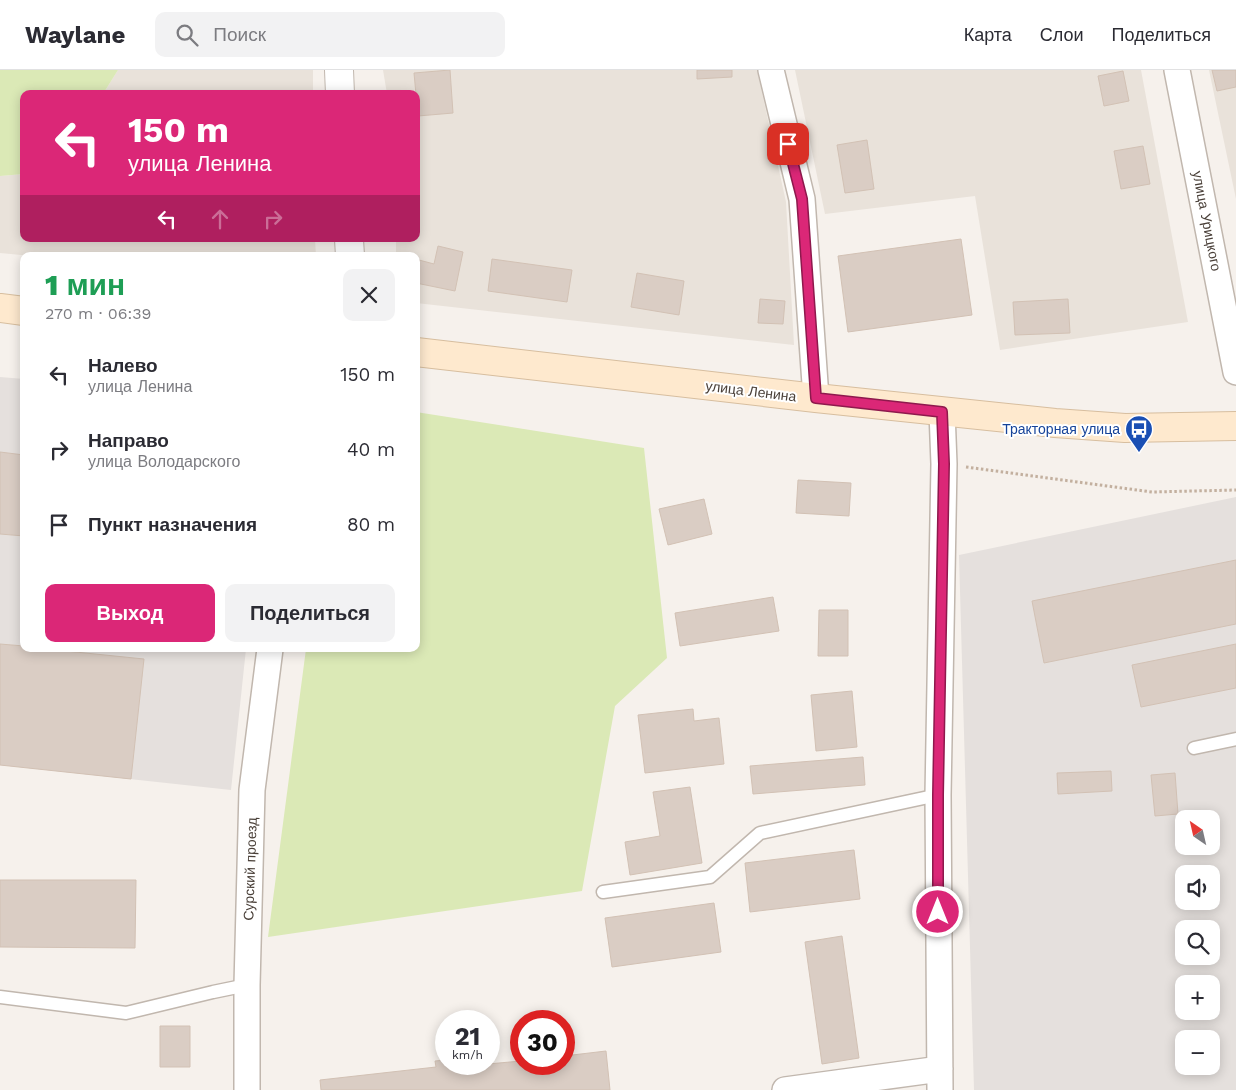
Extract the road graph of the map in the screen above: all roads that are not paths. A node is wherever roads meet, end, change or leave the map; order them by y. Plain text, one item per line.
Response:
1 (338, 70) edge
2 (770, 70) edge
3 (1177, 70) edge
4 (340, 90) edge
5 (0, 308) edge
6 (20, 310) edge
7 (420, 352) edge
8 (1236, 372) edge
9 (816, 398) junction
10 (942, 412) junction
11 (1236, 426) edge
12 (270, 652) edge
13 (1236, 739) edge
14 (1194, 748) dead end
15 (938, 795) junction
16 (604, 892) dead end
17 (247, 985) junction
18 (0, 997) edge
19 (940, 1079) edge
20 (247, 1090) edge
21 (785, 1090) edge

1 - 4 street
2 - 9 street
3 - 8 street, улица Урицкого
5 - 6 main road
7 - 9 main road, улица Ленина
9 - 10 main road, улица Ленина
10 - 11 main road, улица Ленина
10 - 15 street
12 - 17 street, Сурский проезд
13 - 14 lane
15 - 16 lane
15 - 19 street
17 - 18 lane
17 - 20 street, Сурский проезд
19 - 21 street

